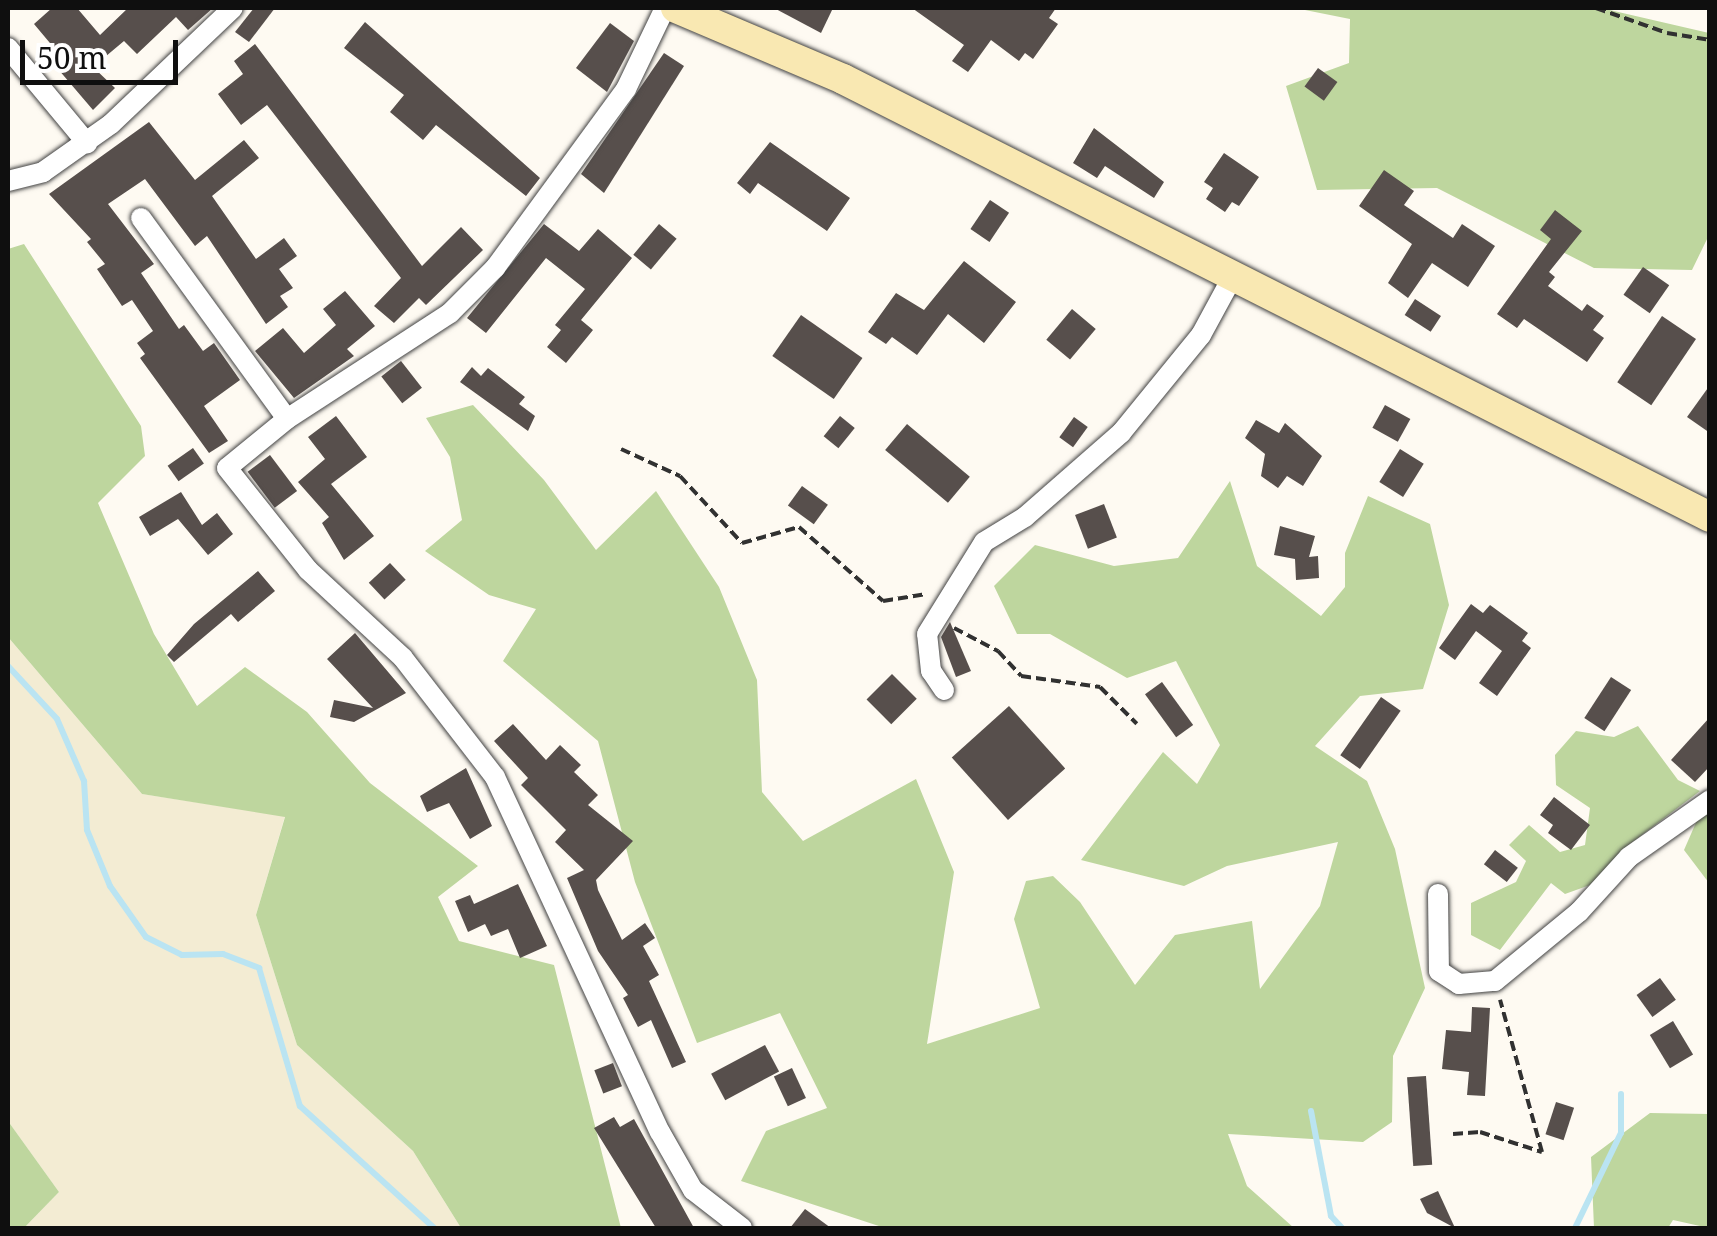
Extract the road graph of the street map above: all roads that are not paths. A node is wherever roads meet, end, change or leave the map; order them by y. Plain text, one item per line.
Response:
1 (233, 8) edge
2 (665, 8) edge
3 (676, 8) edge
4 (8, 48) edge
5 (87, 142) junction
6 (8, 181) edge
7 (141, 218) dead end
8 (1233, 276) junction
9 (287, 419) junction
10 (1710, 517) edge
11 (944, 690) dead end
12 (1710, 800) edge
13 (1438, 894) dead end
14 (742, 1228) edge

1 - 5 street
2 - 9 street
3 - 8 main road
4 - 5 street
5 - 6 street
7 - 9 street
8 - 10 main road
8 - 11 street
9 - 14 street
12 - 13 street

